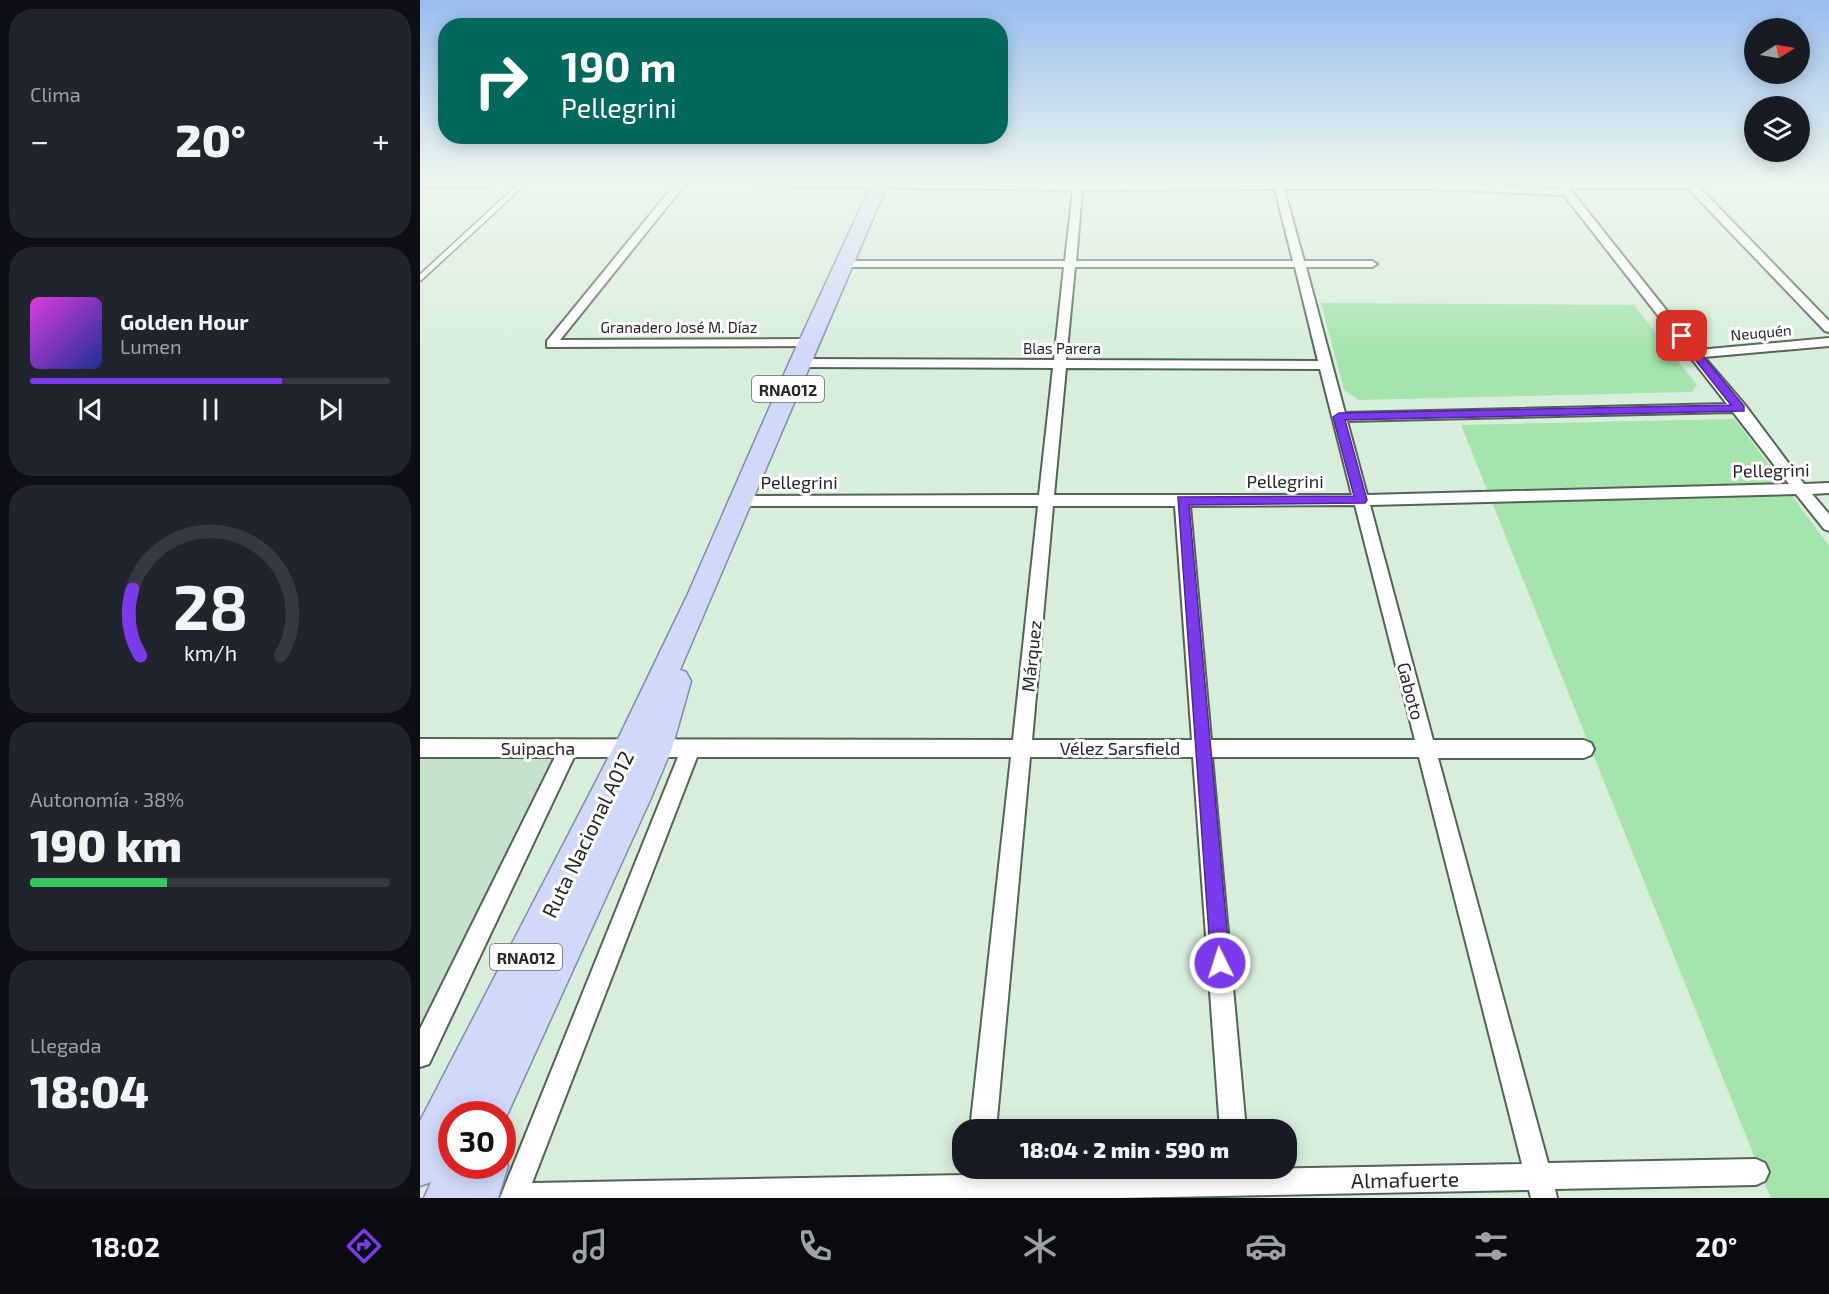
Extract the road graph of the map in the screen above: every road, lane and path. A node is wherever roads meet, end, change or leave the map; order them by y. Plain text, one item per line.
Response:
1 (462, 239) edge
2 (636, 239) edge
3 (855, 239) edge
4 (1073, 239) edge
5 (1292, 239) edge
6 (1604, 239) edge
7 (1743, 239) edge
8 (843, 264) junction
9 (1070, 264) junction
10 (1299, 264) junction
11 (1372, 264) dead end
12 (420, 278) edge
13 (1829, 328) edge
14 (1829, 342) edge
15 (808, 343) junction
16 (1696, 354) junction
17 (799, 363) junction
18 (1060, 364) junction
19 (1325, 365) junction
20 (1740, 408) junction
21 (1339, 417) junction
22 (1802, 488) junction
23 (1829, 488) edge
24 (1182, 500) junction
25 (1361, 500) junction
26 (742, 501) junction
27 (1047, 501) junction
28 (1829, 525) edge
29 (568, 748) junction
30 (643, 748) junction
31 (691, 748) junction
32 (1022, 748) junction
33 (1203, 748) junction
34 (1426, 749) junction
35 (1584, 749) dead end
36 (422, 751) edge
37 (560, 961) junction
38 (420, 1055) edge
39 (493, 1101) edge
40 (509, 1101) edge
41 (984, 1119) edge
42 (1232, 1119) edge
43 (420, 1165) edge
44 (1756, 1172) dead end
45 (1297, 1177) edge
46 (456, 1179) edge
47 (493, 1179) edge
48 (1133, 1179) edge
49 (978, 1185) edge
50 (1541, 1187) edge
51 (446, 1198) edge
52 (501, 1198) edge

1 - 12 lane
2 - 15 street, Granadero José M. Díaz
3 - 8 main road, Ruta Nacional A012 / RNA012
4 - 9 street, Márquez
5 - 10 street, Gaboto
6 - 16 street
7 - 13 street
8 - 9 street
8 - 15 main road, Ruta Nacional A012 / RNA012
9 - 10 street
9 - 18 street, Márquez
10 - 11 street
10 - 19 street, Gaboto
14 - 16 street, Neuquén
15 - 17 main road, Ruta Nacional A012 / RNA012
16 - 20 street
17 - 18 street, Blas Parera
17 - 26 main road, Ruta Nacional A012 / RNA012
18 - 19 street, Blas Parera
18 - 27 street, Márquez
19 - 21 street, Gaboto
20 - 21 street
20 - 22 street
21 - 25 street, Gaboto
22 - 23 street, Pellegrini
22 - 25 street, Pellegrini
22 - 28 street
24 - 25 street, Pellegrini
24 - 27 street, Pellegrini
24 - 33 street
25 - 34 street, Gaboto
26 - 27 street, Pellegrini
26 - 30 main road, Ruta Nacional A012 / RNA012
27 - 32 street, Márquez
29 - 30 street, Suipacha
29 - 36 street, Suipacha
29 - 38 street
30 - 31 street, Vélez Sarsfield
30 - 37 main road, Ruta Nacional A012 / RNA012
30 - 43 main road, Ruta Nacional A012 / RNA012
31 - 32 street, Vélez Sarsfield
31 - 52 street
32 - 33 street, Vélez Sarsfield
32 - 41 street, Márquez
33 - 34 street, Vélez Sarsfield
33 - 42 street
34 - 35 street, Vélez Sarsfield
34 - 50 street, Gaboto
37 - 39 main road, Ruta Nacional A012 / RNA012
37 - 40 main road
44 - 50 street, Almafuerte
45 - 50 street, Almafuerte
46 - 51 main road
47 - 52 main road
48 - 49 street, Almafuerte
49 - 52 street, Almafuerte

